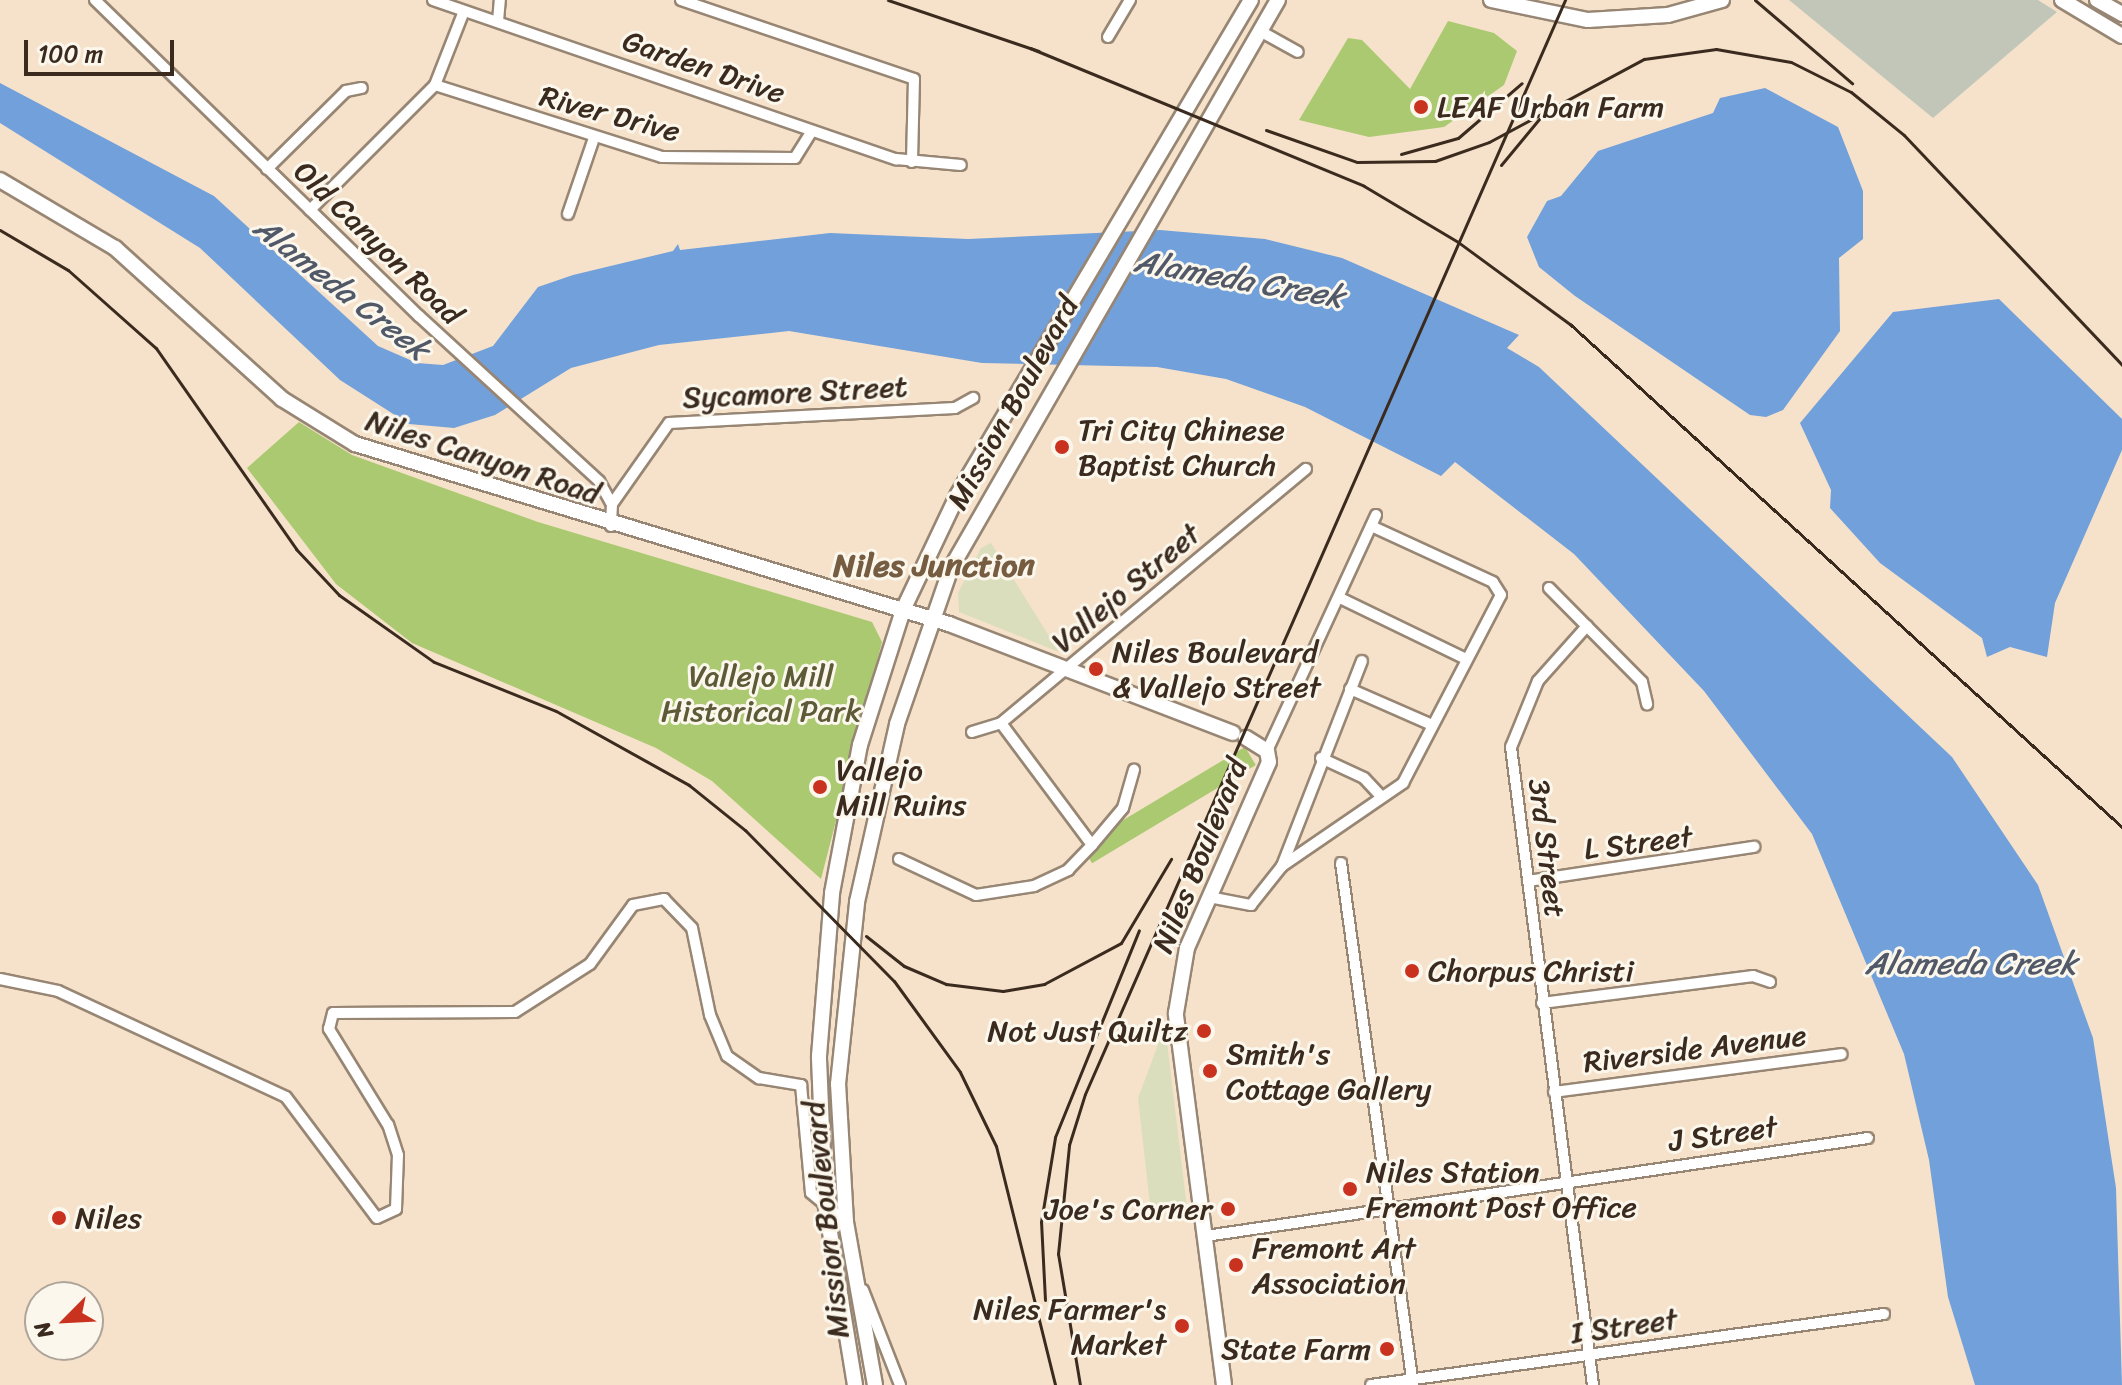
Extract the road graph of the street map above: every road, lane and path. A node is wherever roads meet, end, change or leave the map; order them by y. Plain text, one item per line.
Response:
1 (95, 0) edge
2 (433, 0) edge
3 (500, 0) edge
4 (681, 0) edge
5 (1130, 0) edge
6 (1251, 0) edge
7 (1278, 0) edge
8 (1491, 0) edge
9 (1700, 0) edge
10 (1722, 0) edge
11 (2062, 0) edge
12 (2097, 0) edge
13 (464, 11) junction
14 (2122, 14) edge
15 (498, 21) junction
16 (1260, 31) junction
17 (2122, 36) edge
18 (1108, 37) dead end
19 (1298, 52) dead end
20 (435, 85) junction
21 (362, 88) dead end
22 (812, 131) junction
23 (593, 141) junction
24 (912, 162) junction
25 (961, 165) dead end
26 (267, 169) junction
27 (0, 180) edge
28 (310, 210) junction
29 (568, 214) dead end
30 (973, 398) dead end
31 (1306, 469) dead end
32 (612, 504) junction
33 (611, 526) junction
34 (1549, 588) dead end
35 (1340, 598) junction
36 (903, 610) junction
37 (929, 618) junction
38 (1587, 626) junction
39 (1466, 659) junction
40 (1362, 661) dead end
41 (1068, 668) junction
42 (1350, 689) junction
43 (1647, 704) dead end
44 (1001, 723) junction
45 (1432, 725) junction
46 (972, 732) dead end
47 (1267, 751) junction
48 (1321, 758) junction
49 (1134, 770) dead end
50 (1381, 796) junction
51 (1092, 845) junction
52 (1754, 847) dead end
53 (899, 859) dead end
54 (1341, 863) dead end
55 (1282, 866) junction
56 (1528, 881) junction
57 (1209, 897) junction
58 (0, 979) edge
59 (1770, 982) dead end
60 (1542, 1003) junction
61 (1842, 1054) dead end
62 (1554, 1092) junction
63 (1868, 1138) dead end
64 (1565, 1183) junction
65 (825, 1202) junction
66 (1388, 1210) junction
67 (846, 1222) junction
68 (1206, 1236) junction
69 (851, 1262) junction
70 (1884, 1314) dead end
71 (860, 1315) junction
72 (841, 1318) junction
73 (1589, 1354) junction
74 (1413, 1383) edge
75 (855, 1385) edge
76 (875, 1385) edge
77 (900, 1385) edge
78 (1224, 1385) edge
79 (1371, 1385) edge
80 (1593, 1385) edge

1 - 26 street, Old Canyon Road
2 - 13 street, Garden Drive
3 - 15 street
4 - 24 street
5 - 18 street
6 - 36 main road, Mission Boulevard
7 - 16 main road, Mission Boulevard
8 - 9 main road
8 - 10 main road
11 - 17 main road
12 - 14 main road
13 - 15 street, Garden Drive
13 - 20 street
15 - 22 street, Garden Drive
16 - 19 street
16 - 37 main road, Mission Boulevard
20 - 23 street, River Drive
20 - 28 street
21 - 26 street
22 - 23 street, River Drive
22 - 24 street, Garden Drive
23 - 29 street
24 - 25 street, Garden Drive
26 - 28 street, Old Canyon Road
27 - 33 main road, Niles Canyon Road
28 - 32 street, Old Canyon Road
30 - 32 street, Sycamore Street
31 - 41 street, Vallejo Street
32 - 33 street
33 - 36 main road, Niles Canyon Road
34 - 38 street
35 - 39 street
35 - 39 street
35 - 47 street
36 - 37 main road, Niles Canyon Road
36 - 65 main road, Mission Boulevard
37 - 41 main road, Niles Boulevard
37 - 67 main road, Mission Boulevard
38 - 43 street
38 - 56 street, 3rd Street
39 - 45 street
40 - 42 street
41 - 44 street, Vallejo Street
41 - 47 main road, Niles Boulevard
42 - 45 street
42 - 48 street
44 - 46 street, Vallejo Street
44 - 51 street
45 - 50 street
47 - 57 main road, Niles Boulevard
48 - 50 street
48 - 55 street
49 - 51 street
50 - 55 street
51 - 53 street
52 - 56 street, L Street
54 - 66 street
55 - 57 street
56 - 60 street, 3rd Street
57 - 68 main road, Niles Boulevard
58 - 65 street
59 - 60 street
60 - 62 street, 3rd Street
61 - 62 street, Riverside Avenue
62 - 64 street, 3rd Street
63 - 64 street, J Street
64 - 66 street, J Street
64 - 73 street, 3rd Street
65 - 67 street
65 - 72 main road, Mission Boulevard
66 - 68 street, J Street
66 - 74 street
67 - 69 main road, Mission Boulevard
68 - 78 main road, Niles Boulevard
69 - 71 main road, Mission Boulevard
69 - 77 street
70 - 73 street, I Street
71 - 72 main road
71 - 76 main road, Mission Boulevard
72 - 75 main road, Mission Boulevard
73 - 74 street, I Street
73 - 80 street, 3rd Street
74 - 79 street, I Street

